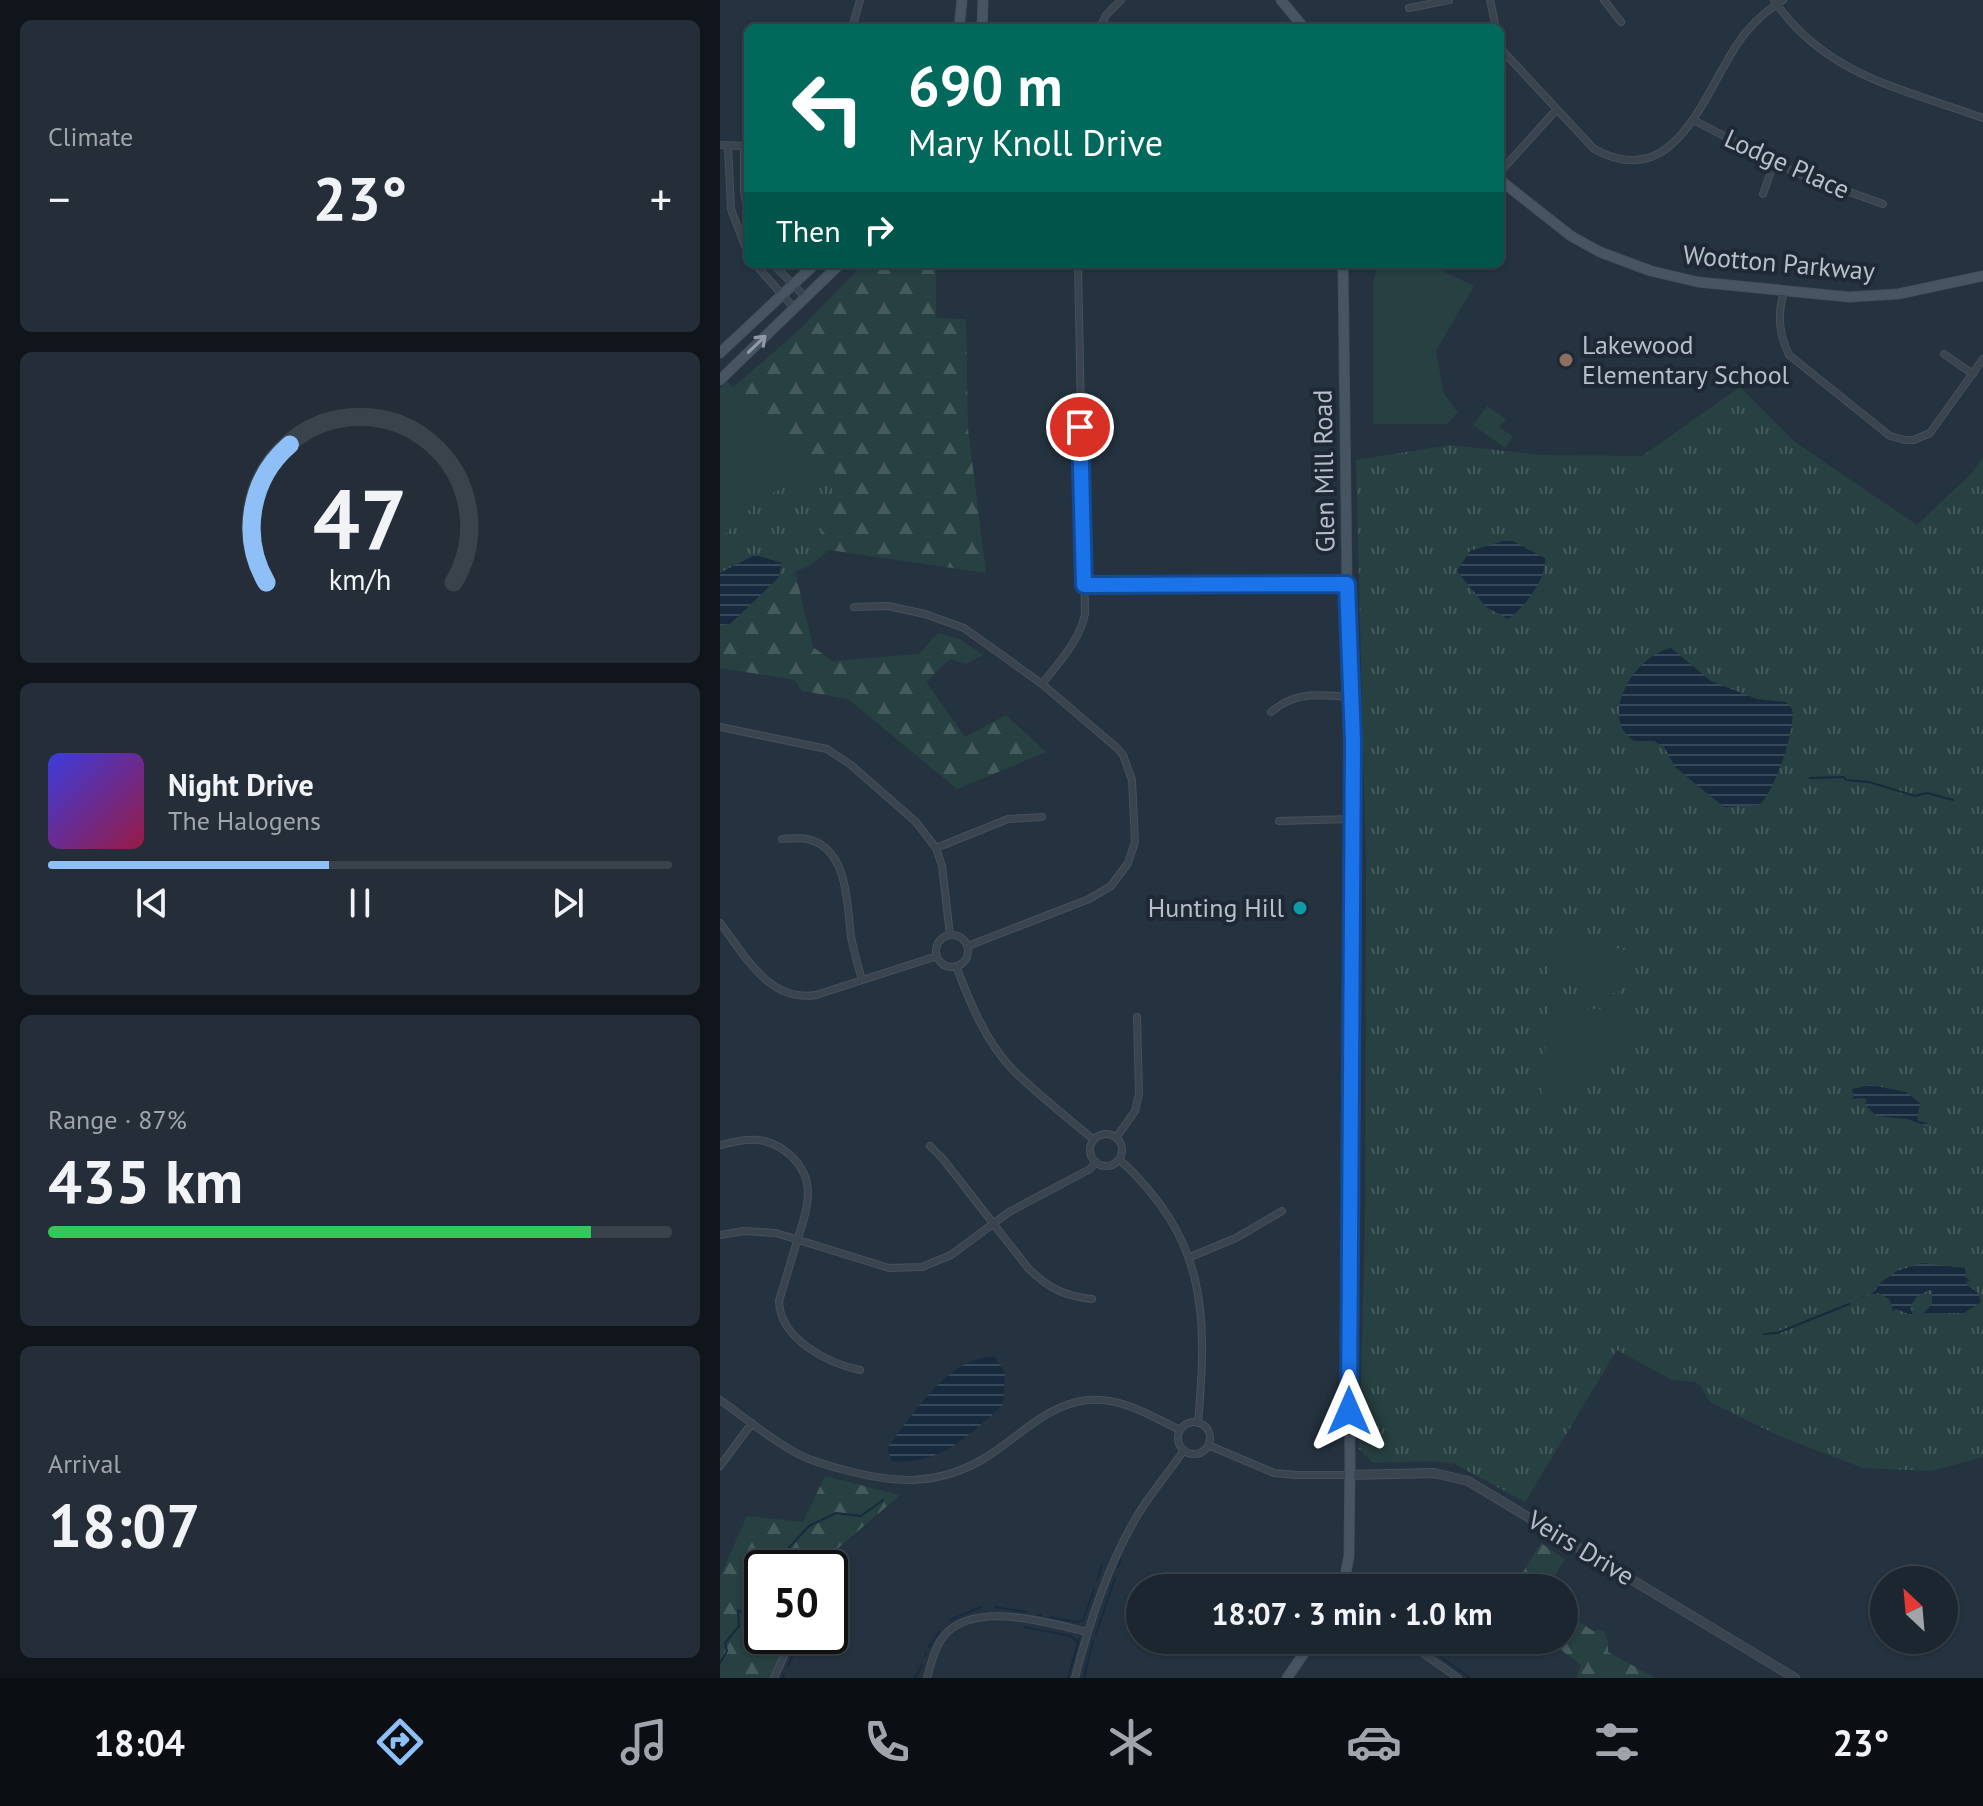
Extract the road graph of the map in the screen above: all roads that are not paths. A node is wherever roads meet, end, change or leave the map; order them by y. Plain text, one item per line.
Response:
1 (860, 0) edge
2 (962, 0) edge
3 (983, 0) edge
4 (1121, 0) edge
5 (1281, 0) edge
6 (1449, 0) edge
7 (1490, 0) edge
8 (1604, 0) edge
9 (1778, 1) edge
10 (1409, 8) dead end
11 (1621, 22) dead end
12 (853, 24) edge
13 (959, 24) edge
14 (982, 24) edge
15 (1102, 24) edge
16 (1301, 24) edge
17 (1495, 24) edge
18 (1504, 52) edge
19 (1556, 110) junction
20 (1983, 118) edge
21 (1693, 120) junction
22 (720, 145) edge
23 (728, 147) junction
24 (744, 147) edge
25 (1774, 163) junction
26 (1504, 168) edge
27 (1504, 183) edge
28 (1763, 194) dead end
29 (1883, 204) dead end
30 (744, 243) edge
31 (758, 268) edge
32 (777, 268) edge
33 (811, 268) edge
34 (836, 268) edge
35 (1078, 268) edge
36 (1343, 268) edge
37 (1983, 276) edge
38 (792, 285) junction
39 (1784, 292) junction
40 (781, 295) junction
41 (805, 297) junction
42 (794, 308) junction
43 (720, 353) edge
44 (1944, 354) dead end
45 (1983, 359) edge
46 (1973, 374) junction
47 (720, 380) edge
48 (1347, 584) junction
49 (1084, 585) junction
50 (854, 607) dead end
51 (1042, 684) junction
52 (1351, 697) junction
53 (1271, 712) dead end
54 (721, 730) edge
55 (1042, 817) dead end
56 (1351, 819) junction
57 (1279, 821) dead end
58 (782, 839) dead end
59 (936, 848) junction
60 (720, 923) edge
61 (950, 935) junction
62 (968, 946) junction
63 (937, 956) junction
64 (956, 966) junction
65 (862, 980) junction
66 (1137, 1017) dead end
67 (1116, 1138) junction
68 (1094, 1140) junction
69 (720, 1145) edge
70 (930, 1146) dead end
71 (1119, 1159) junction
72 (1096, 1162) junction
73 (1282, 1211) dead end
74 (994, 1223) junction
75 (720, 1235) edge
76 (798, 1240) junction
77 (1190, 1257) junction
78 (1092, 1299) dead end
79 (860, 1370) dead end
80 (720, 1400) edge
81 (752, 1423) junction
82 (1198, 1423) junction
83 (1180, 1430) junction
84 (1208, 1445) junction
85 (1184, 1450) junction
86 (720, 1466) edge
87 (1350, 1475) junction
88 (1346, 1574) edge
89 (1087, 1632) junction
90 (785, 1654) edge
91 (1303, 1654) edge
92 (1424, 1654) edge
93 (774, 1678) edge
94 (927, 1678) edge
95 (1075, 1678) edge
96 (1287, 1678) edge
97 (1458, 1678) edge
98 (1795, 1678) edge

1 - 12 street
2 - 13 main road
3 - 14 main road
4 - 15 street
5 - 16 main road
6 - 10 street
7 - 17 street
8 - 11 street
9 - 20 street
9 - 21 street
18 - 19 street
19 - 21 street
19 - 26 street
21 - 25 street, Lodge Place
22 - 23 street
23 - 24 street
23 - 30 street
25 - 28 street
25 - 29 street, Lodge Place
27 - 39 main road, Wootton Parkway
31 - 40 street
32 - 38 street
33 - 38 main road
34 - 41 main road
35 - 49 street
36 - 48 main road, Glen Mill Road
37 - 39 main road, Wootton Parkway
38 - 40 main road
38 - 41 street
39 - 46 street
40 - 42 street
40 - 43 main road
41 - 42 main road
47 -> 42 main road
44 - 46 street
45 - 46 street
48 - 49 street
48 - 52 main road, Glen Mill Road
49 - 51 street
50 - 51 street
51 - 62 street
52 - 53 street
52 - 56 main road, Glen Mill Road
54 - 59 street
55 - 59 street
56 - 57 street
56 - 87 main road, Glen Mill Road
58 - 65 street
59 - 61 street
60 - 65 street
61 - 62 street
61 - 63 street
62 - 64 street
63 - 64 street
63 - 65 street
64 - 68 street
66 - 67 street
67 - 68 street
67 - 71 street
68 - 72 street
69 - 76 street
70 - 74 street
71 - 72 street
71 - 77 street
72 - 74 street
73 - 77 street
74 - 76 street
74 - 78 street
75 - 76 street
76 - 79 street
77 - 82 street
80 - 81 street
81 - 83 street
81 - 86 street
82 - 83 street
82 - 84 street
83 - 85 street
84 - 85 street
84 - 87 street
85 - 89 street
87 - 88 main road, Glen Mill Road
87 - 98 street, Veirs Drive
89 - 94 street
89 - 95 street
90 - 93 street
91 - 96 main road
92 - 97 street

